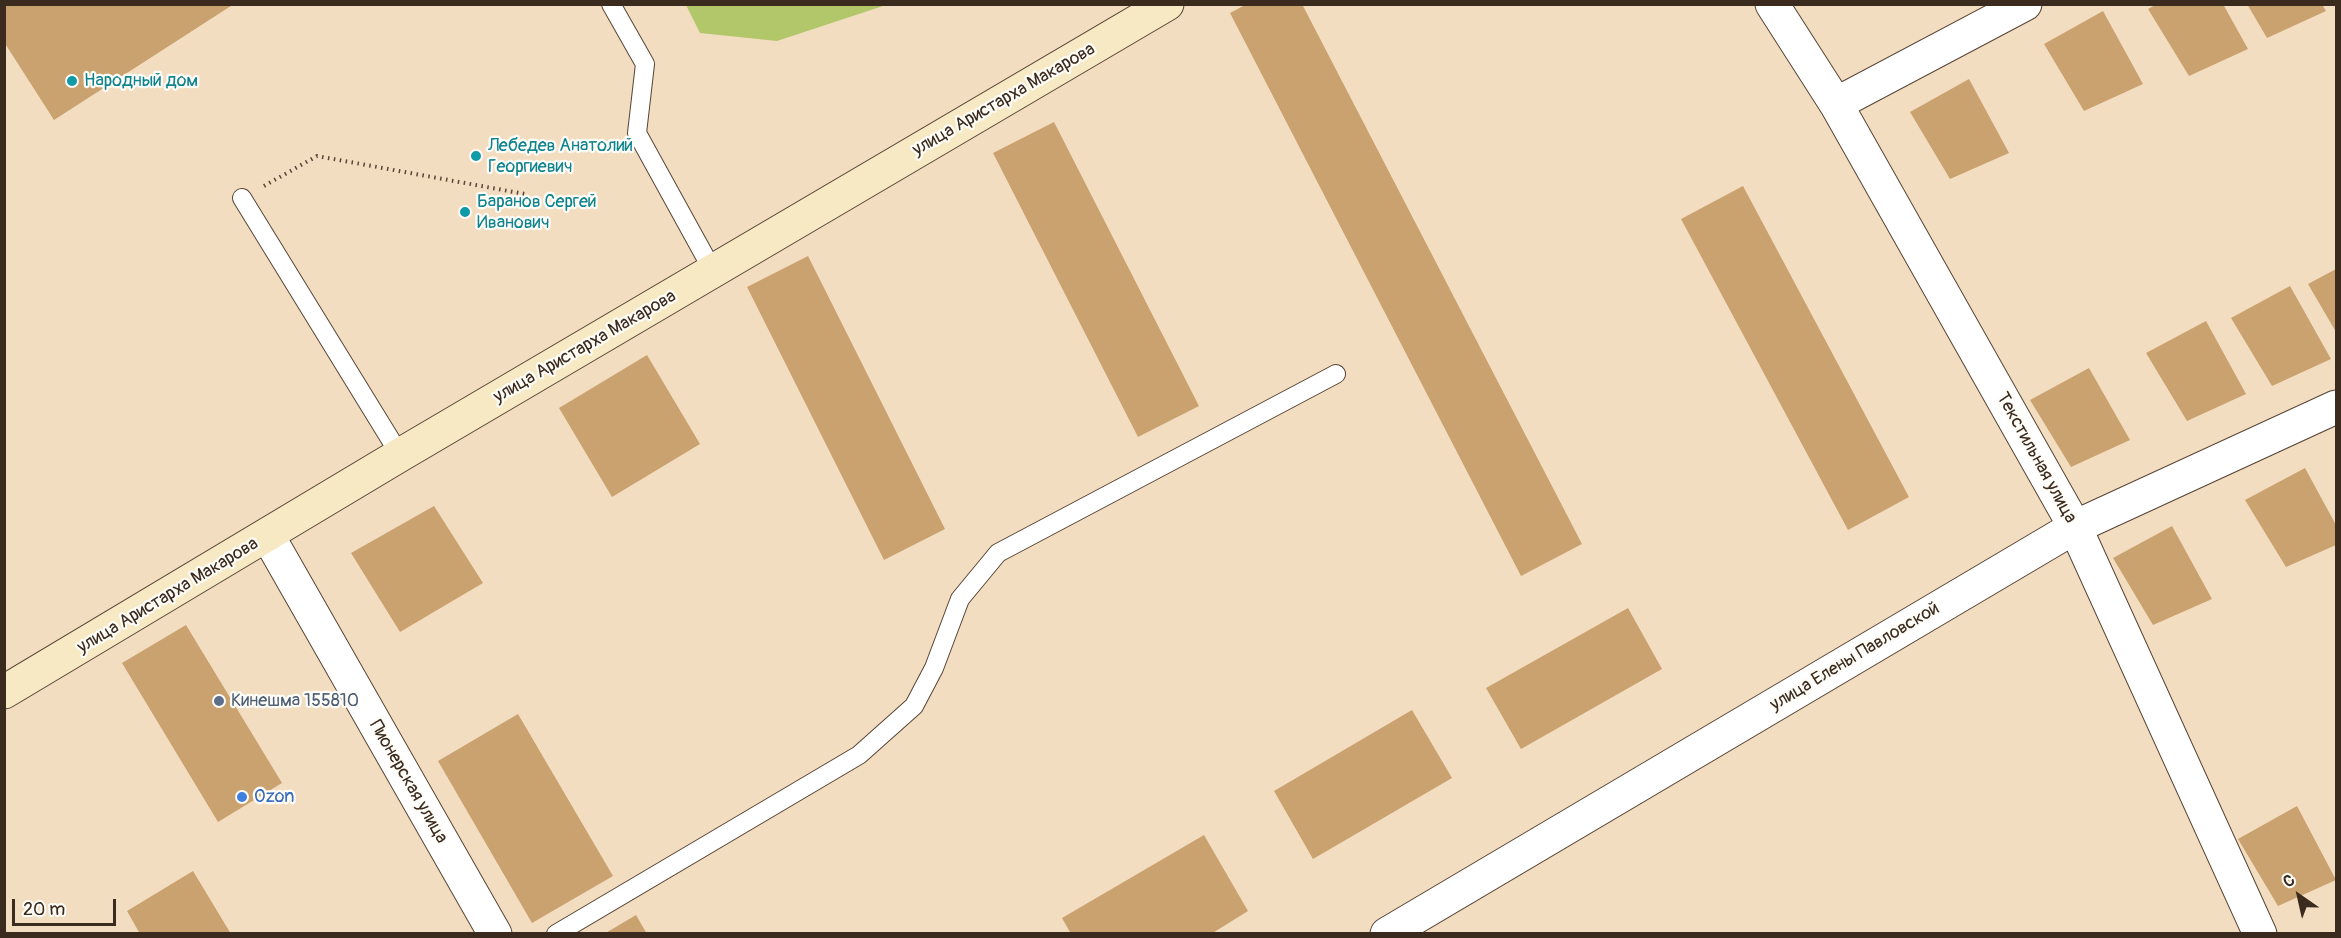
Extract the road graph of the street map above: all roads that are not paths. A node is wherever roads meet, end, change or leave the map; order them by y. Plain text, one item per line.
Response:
1 (611, 4) edge
2 (1167, 4) edge
3 (1772, 4) edge
4 (2025, 4) edge
5 (1836, 104) junction
6 (242, 198) road end
7 (713, 272) junction
8 (1336, 374) dead end
9 (2337, 407) edge
10 (400, 455) junction
11 (2075, 527) junction
12 (268, 536) junction
13 (4, 692) edge
14 (495, 933) edge
15 (556, 933) edge
16 (1387, 933) edge
17 (2260, 933) edge

1 - 7 lane
2 - 7 street, улица Аристарха Макарова
3 - 5 street, Текстильная улица
4 - 5 street
5 - 11 street, Текстильная улица
6 - 10 lane
7 - 10 street, улица Аристарха Макарова
8 - 15 lane
9 - 11 street, улица Елены Павловской
10 - 12 street, улица Аристарха Макарова
11 - 16 street, улица Елены Павловской
11 - 17 street, Текстильная улица
12 - 13 street, улица Аристарха Макарова
12 - 14 street, Пионерская улица

